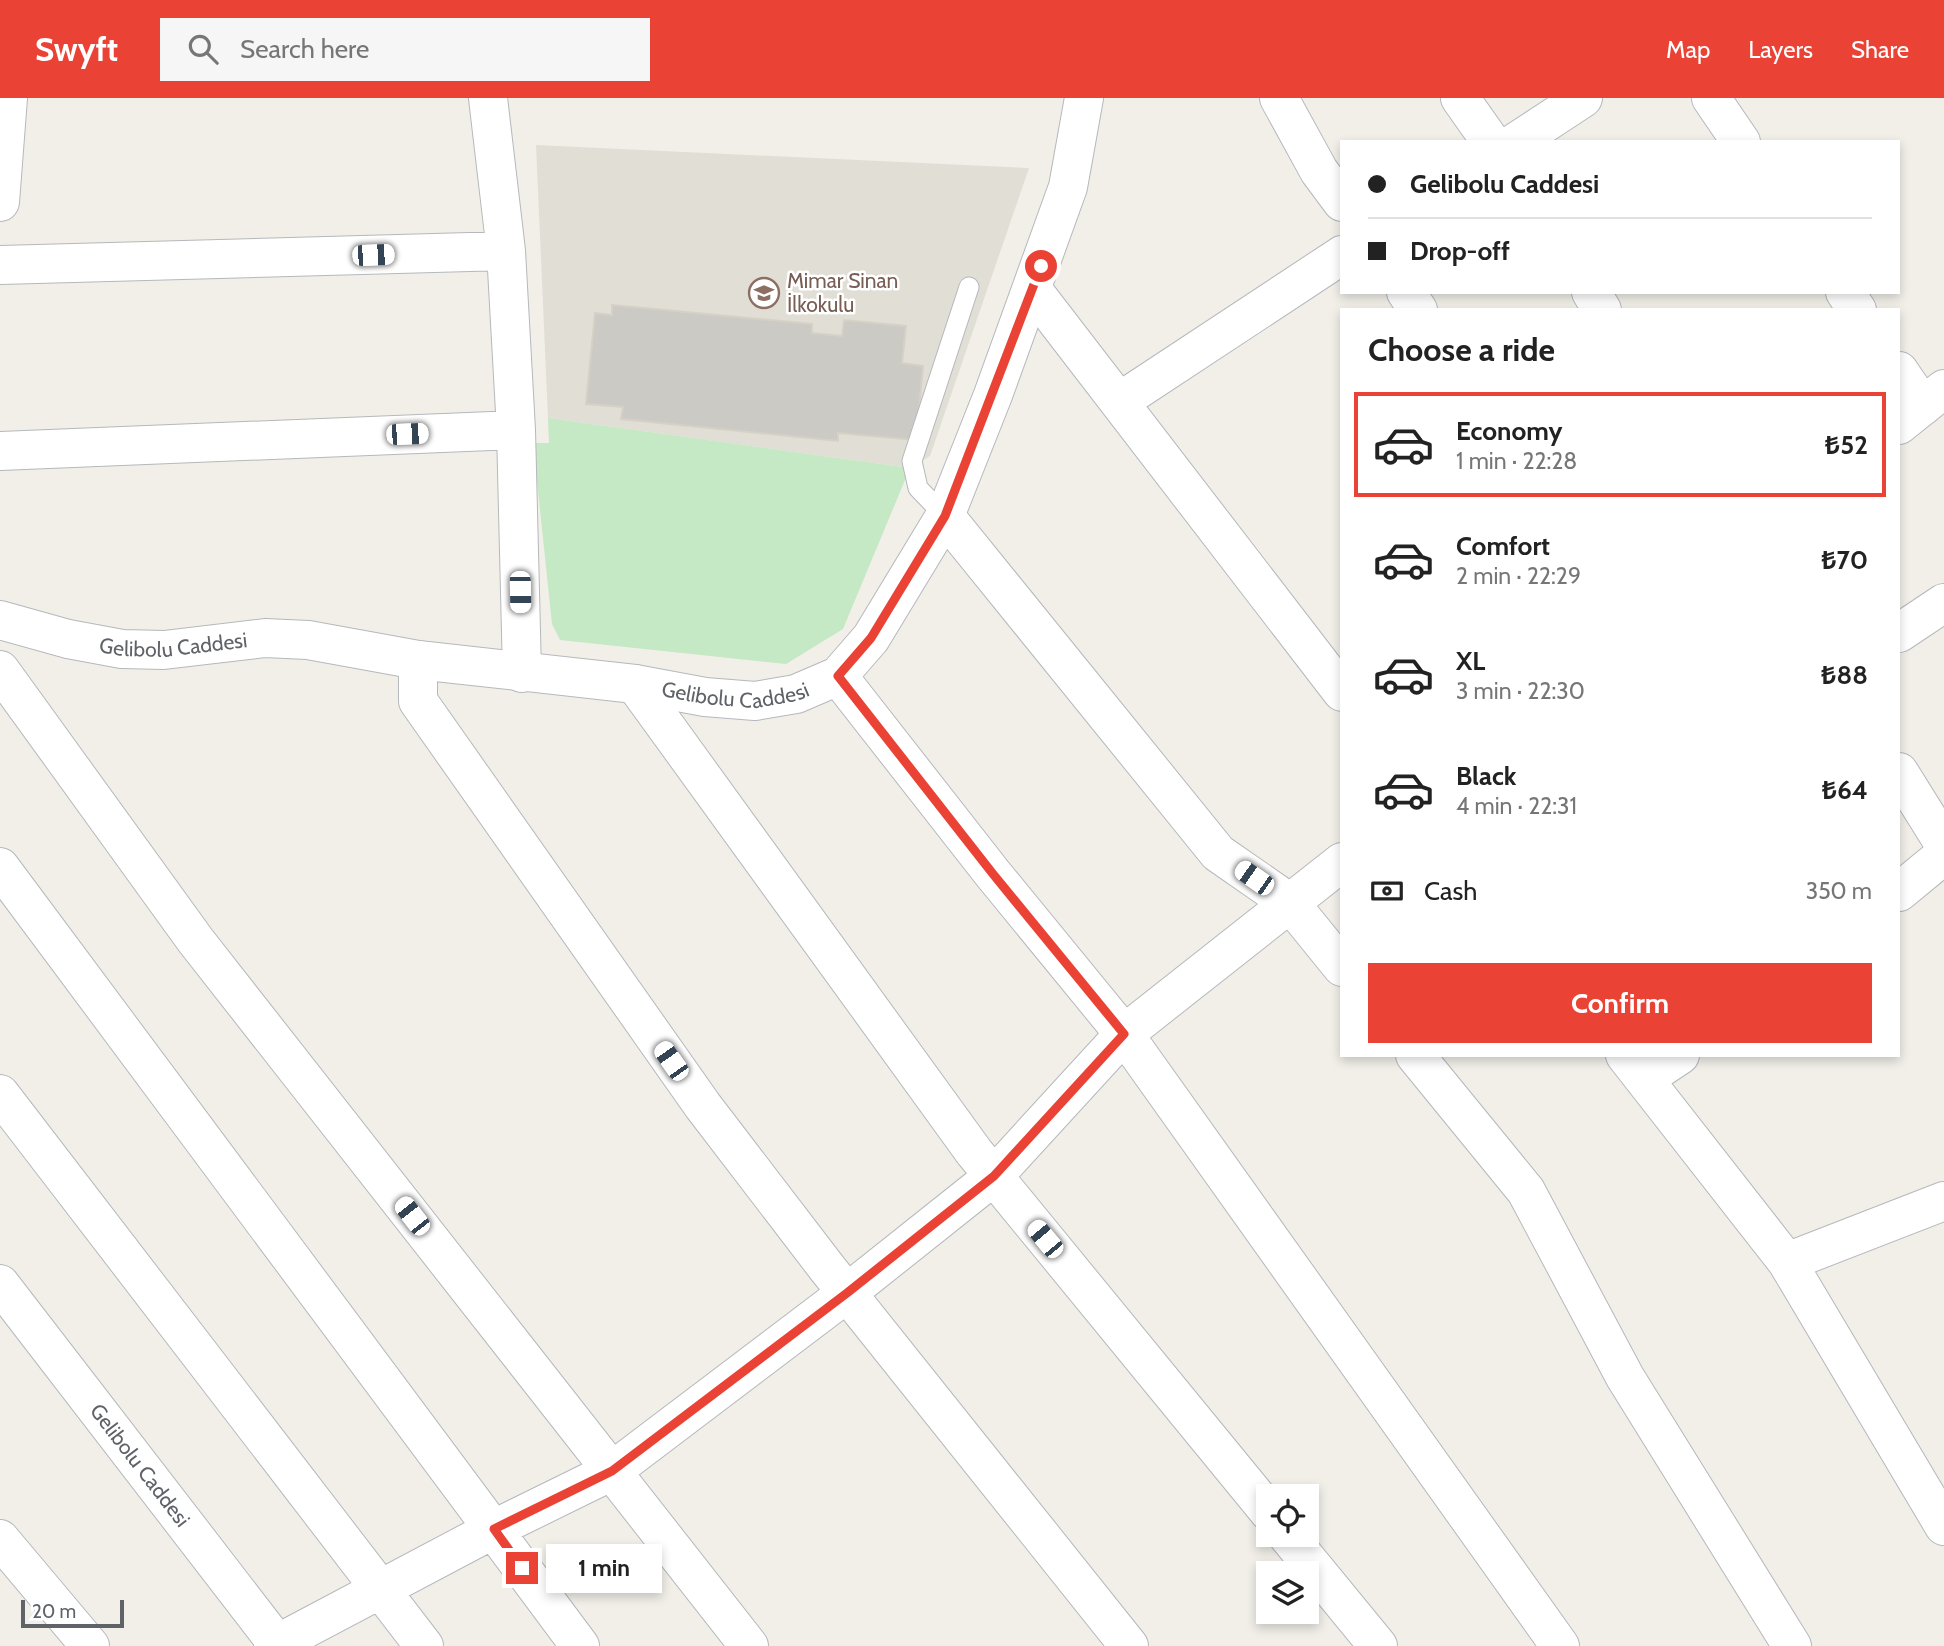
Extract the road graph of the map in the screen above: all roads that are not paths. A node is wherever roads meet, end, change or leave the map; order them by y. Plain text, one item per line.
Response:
1 (8, 98) edge
2 (488, 98) edge
3 (1084, 98) edge
4 (1279, 98) edge
5 (1460, 98) edge
6 (1583, 98) edge
7 (1711, 98) edge
8 (1490, 140) edge
9 (1519, 140) edge
10 (1740, 140) edge
11 (1340, 199) edge
12 (0, 202) edge
13 (506, 251) junction
14 (1340, 257) edge
15 (0, 265) edge
16 (970, 287) dead end
17 (1032, 289) junction
18 (1900, 373) edge
19 (1119, 402) junction
20 (1922, 407) edge
21 (516, 430) junction
22 (0, 451) edge
23 (945, 516) junction
24 (1944, 603) edge
25 (0, 620) edge
26 (1900, 633) edge
27 (418, 660) junction
28 (0, 670) edge
29 (522, 673) junction
30 (838, 676) junction
31 (635, 684) junction
32 (1340, 689) edge
33 (1900, 774) edge
34 (1944, 844) edge
35 (1944, 855) edge
36 (1340, 864) edge
37 (0, 867) edge
38 (1900, 891) edge
39 (1290, 903) junction
40 (1340, 965) edge
41 (1124, 1034) junction
42 (1417, 1057) edge
43 (1672, 1057) edge
44 (1634, 1067) edge
45 (0, 1094) edge
46 (994, 1176) junction
47 (1944, 1201) edge
48 (1787, 1262) junction
49 (0, 1284) edge
50 (847, 1293) junction
51 (612, 1471) junction
52 (1256, 1496) edge
53 (1944, 1526) edge
54 (494, 1529) junction
55 (0, 1539) edge
56 (1297, 1547) edge
57 (380, 1591) junction
58 (276, 1645) edge
59 (90, 1646) edge
60 (424, 1646) edge
61 (580, 1646) edge
62 (749, 1646) edge
63 (1129, 1646) edge
64 (1378, 1646) edge
65 (1560, 1646) edge
66 (1792, 1646) edge

1 - 12 street
2 - 13 street
3 - 17 street, Gelibolu Caddesi
4 - 11 street
5 - 8 street
6 - 9 street
7 - 10 street
13 - 15 street
13 - 21 street
14 - 19 street
16 - 23 lane
17 - 19 street
17 - 23 street, Gelibolu Caddesi
18 - 20 street
19 - 32 street
21 - 22 street
21 - 29 street
23 - 30 street, Gelibolu Caddesi
23 - 39 street
24 - 26 street
25 - 27 street, Gelibolu Caddesi
27 - 29 street, Gelibolu Caddesi
27 - 50 street
28 - 51 street
29 - 31 street, Gelibolu Caddesi
30 - 31 street, Gelibolu Caddesi
30 - 41 street
31 - 46 street
33 - 34 street
35 - 38 street
36 - 39 street
37 - 54 street
39 - 40 street
39 - 41 street
41 - 46 street
41 - 65 street
42 - 66 street
43 - 44 street
44 - 48 street
45 - 57 street
46 - 50 street
46 - 52 street
47 - 48 street
48 - 53 street
49 - 58 street, Gelibolu Caddesi
50 - 51 street
50 - 63 street
51 - 54 street
51 - 62 street
54 - 57 street
54 - 61 street
55 - 59 street
56 - 64 street
57 - 58 street
57 - 60 street

